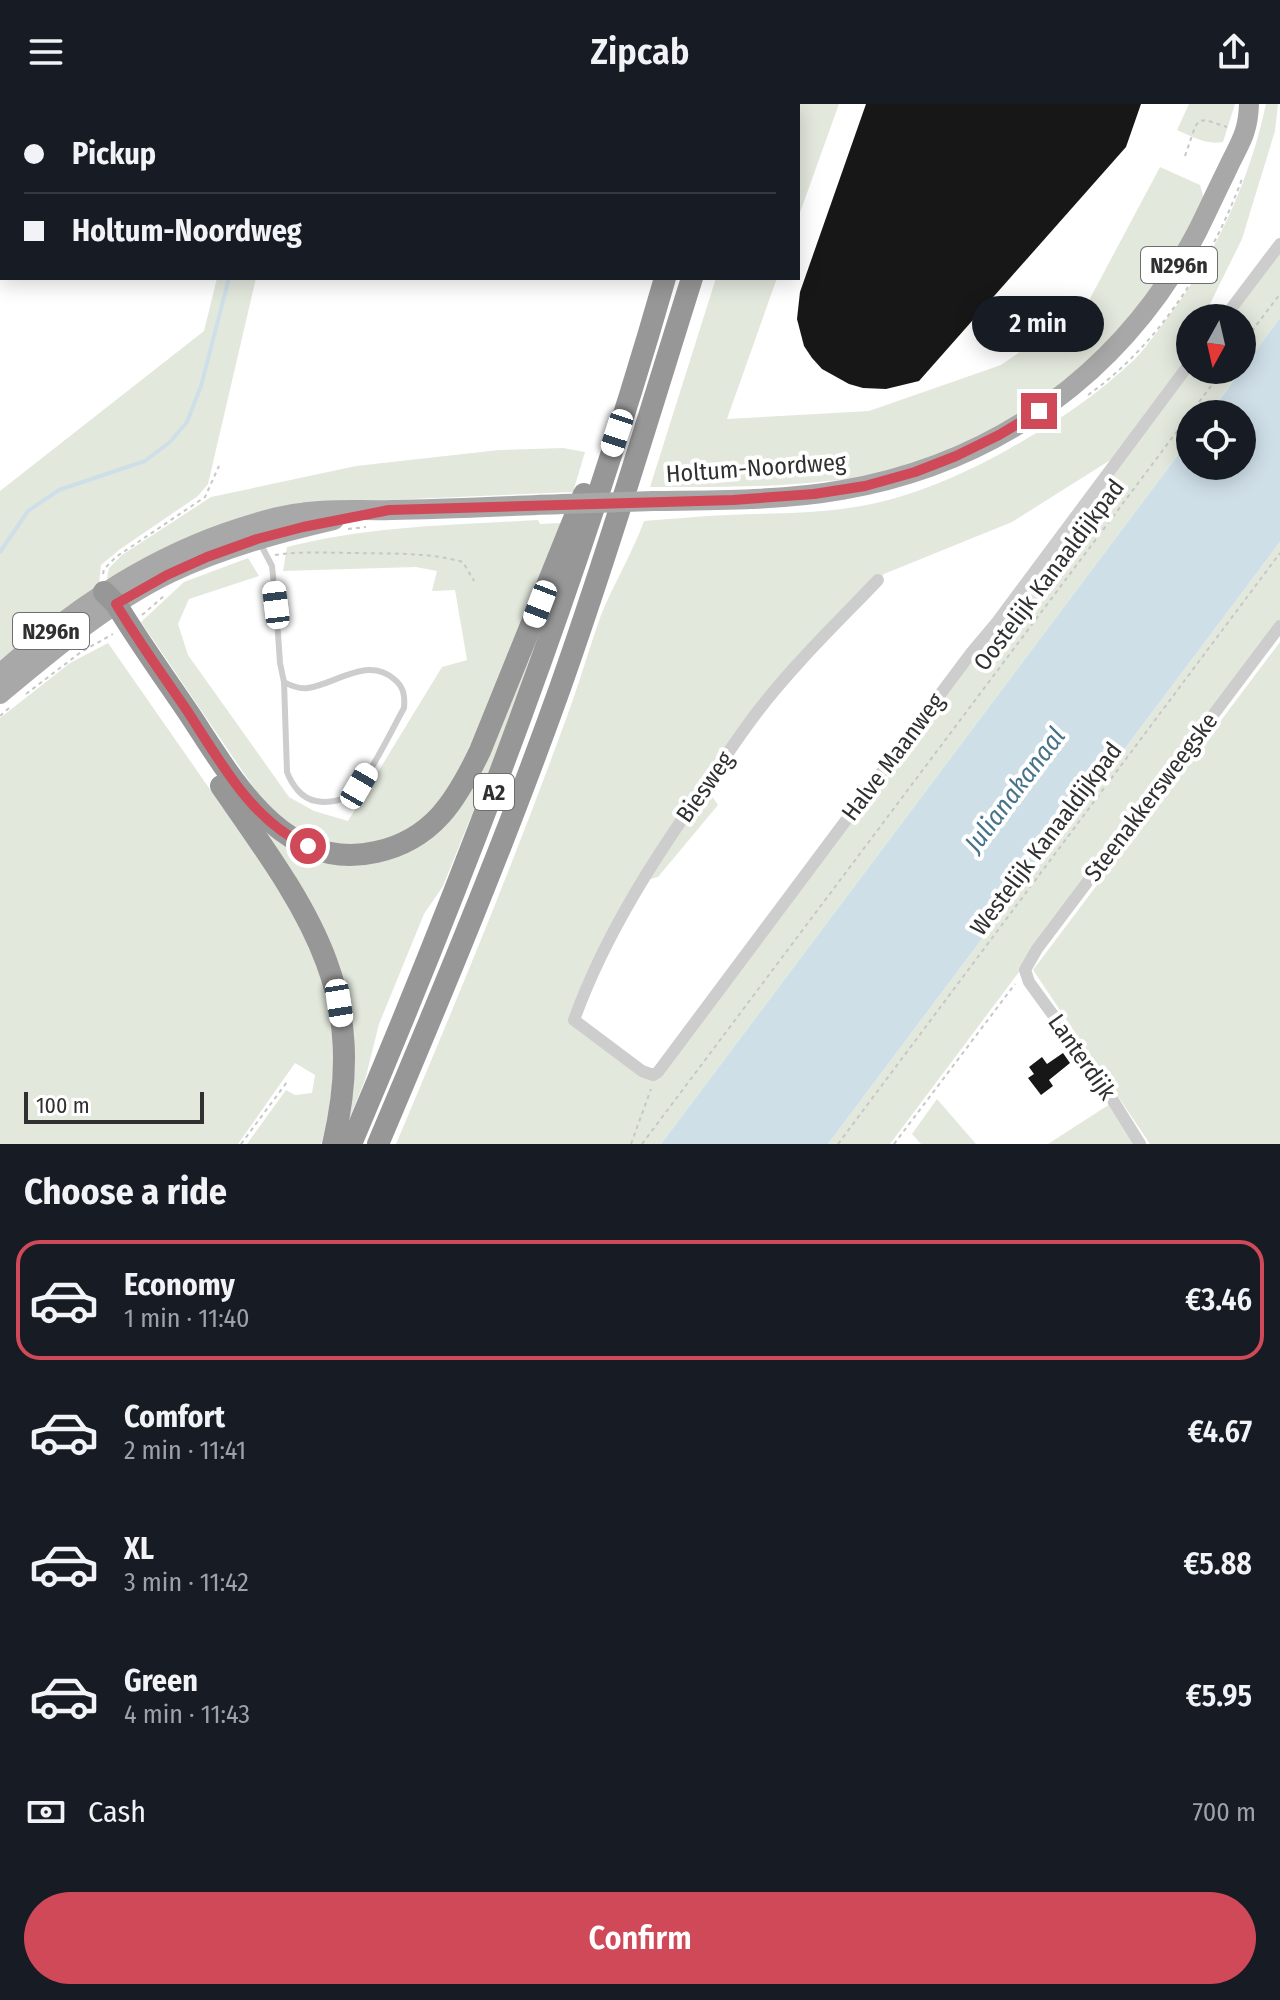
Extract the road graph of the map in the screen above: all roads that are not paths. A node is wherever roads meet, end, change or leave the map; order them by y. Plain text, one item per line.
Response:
1 (1246, 104) edge
2 (1235, 170) junction
3 (1280, 244) edge
4 (664, 280) edge
5 (691, 280) edge
6 (1235, 304) edge
7 (1176, 382) edge
8 (617, 433) junction
9 (258, 540) junction
10 (878, 580) dead end
11 (108, 603) junction
12 (1280, 626) edge
13 (0, 674) edge
14 (284, 682) junction
15 (0, 694) edge
16 (1025, 970) joint
17 (575, 1022) joint
18 (333, 1144) edge
19 (351, 1144) edge
20 (378, 1144) edge
21 (1140, 1144) edge

1 - 2 main road, Holtum-Noordweg / N296n
1 - 2 main road, Holtum-Noordweg / N296n
2 - 9 main road, Holtum-Noordweg / N296n, bridge
3 - 6 street
4 - 8 highway, A2
5 - 20 highway, A2
7 - 17 street, Halve Maanweg
8 - 11 highway, A2
8 - 19 highway, A2
9 - 11 main road, Holtum-Noordweg / N296n
9 - 14 lane
10 - 17 street, Biesweg
11 - 13 main road, Holtum-Noordweg / N296n
11 - 15 main road, Holtum-Noordweg / N296n
11 - 18 highway
12 - 16 street, Steenakkersweegske
14 - 14 lane
16 - 21 street, Lanterdijk

